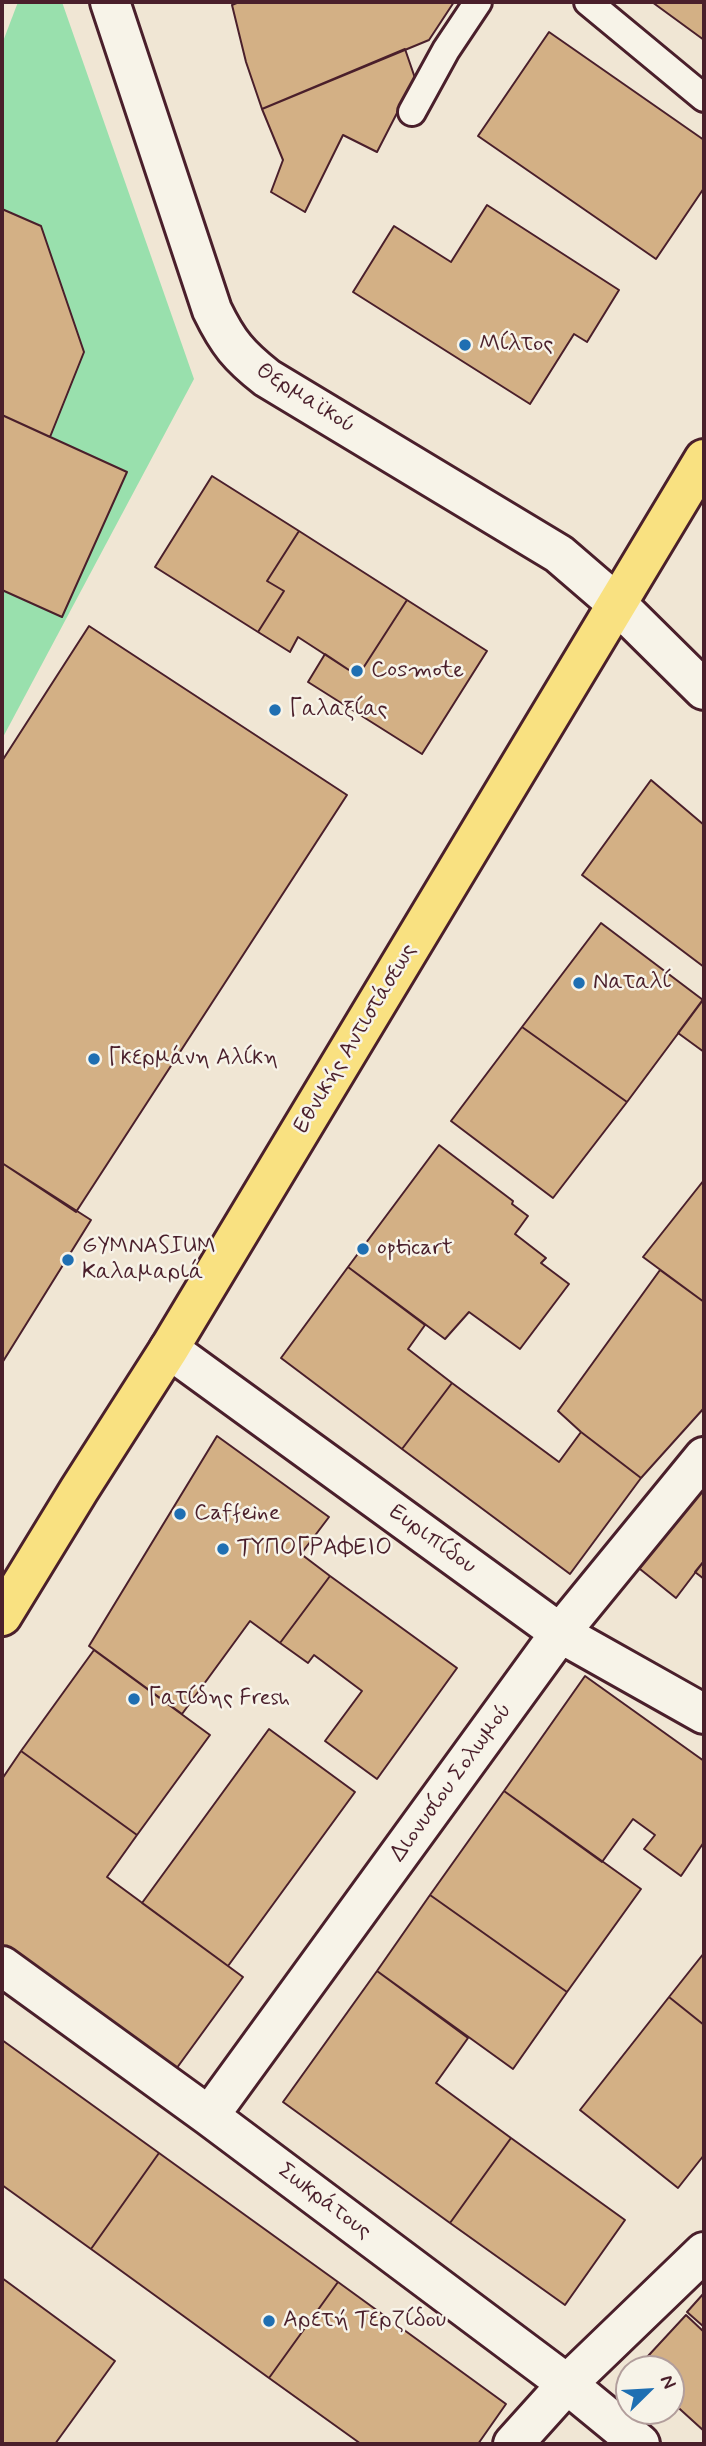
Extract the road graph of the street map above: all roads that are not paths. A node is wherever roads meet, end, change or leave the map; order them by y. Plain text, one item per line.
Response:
1 (110, 2) edge
2 (478, 2) edge
3 (588, 2) edge
4 (704, 98) edge
5 (412, 112) dead end
6 (704, 459) edge
7 (617, 604) junction
8 (704, 690) edge
9 (169, 1349) junction
10 (704, 1457) edge
11 (2, 1616) edge
12 (560, 1633) junction
13 (704, 1714) edge
14 (2, 1966) edge
15 (209, 2116) junction
16 (704, 2252) edge
17 (568, 2384) junction
18 (513, 2444) edge
19 (640, 2444) edge

1 - 7 street, Θερμαϊκού
2 - 5 lane
3 - 4 lane
6 - 7 main road, Εθνικής Αντιστάσεως
7 - 8 street, Θερμαϊκού
7 - 9 main road, Εθνικής Αντιστάσεως
9 - 11 main road, Εθνικής Αντιστάσεως
9 - 12 street, Ευριπίδου
10 - 12 street, Διονυσίου Σολωμού
12 - 13 street, Ευριπίδου
12 - 15 street, Διονυσίου Σολωμού
14 - 15 street, Σωκράτους
15 - 17 street, Σωκράτους
16 - 17 street
17 - 18 street
17 - 19 street, Σωκράτους

